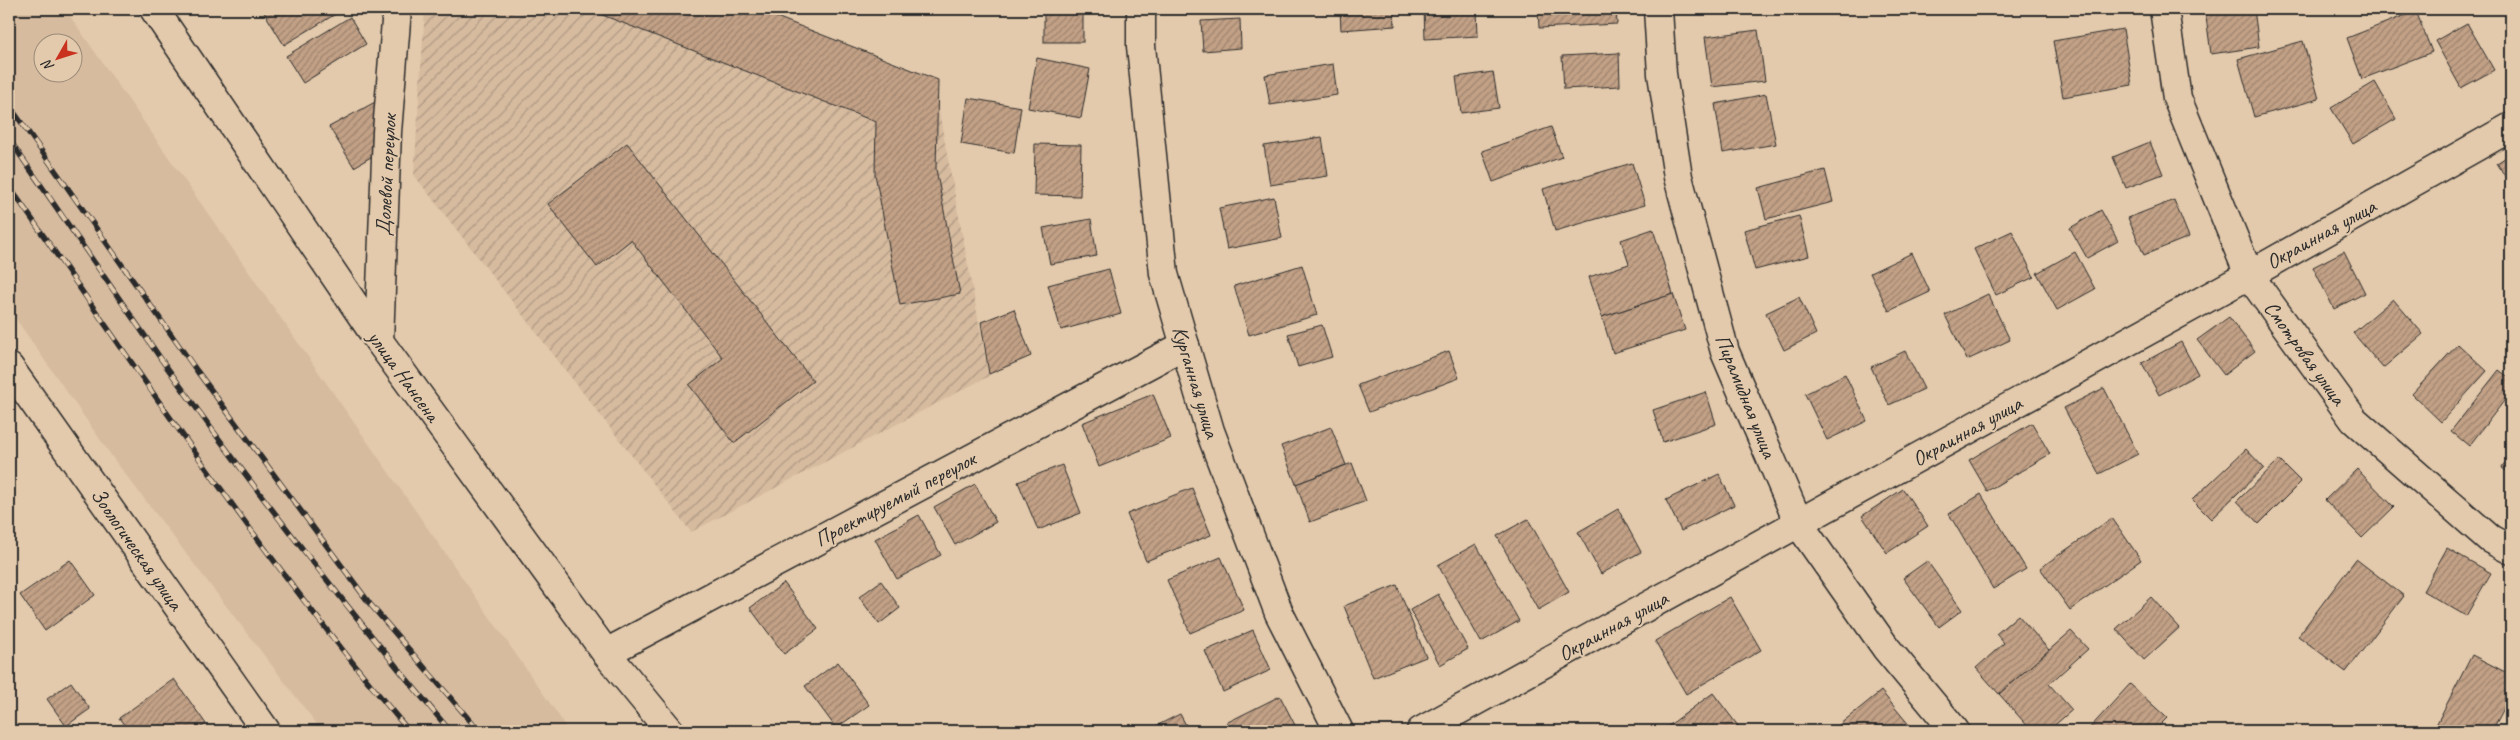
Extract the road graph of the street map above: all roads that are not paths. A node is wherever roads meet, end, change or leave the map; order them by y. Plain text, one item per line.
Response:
1 (154, 9) edge
2 (397, 9) edge
3 (1141, 9) edge
4 (1658, 9) edge
5 (2164, 9) edge
6 (2511, 127) edge
7 (2249, 275) junction
8 (379, 341) junction
9 (1185, 345) junction
10 (9, 367) edge
11 (1799, 524) junction
12 (2511, 550) edge
13 (606, 653) junction
14 (266, 731) edge
15 (670, 731) edge
16 (1340, 731) edge
17 (1421, 731) edge
18 (1955, 731) edge

1 - 8 street, улица Нансена
2 - 8 street, Долевой переулок
3 - 9 street, Курганная улица
4 - 11 street, Пирамидная улица
5 - 7 street, Смотровая улица
6 - 7 street, Окраинная улица
7 - 11 street, Окраинная улица
7 - 12 street, Смотровая улица
8 - 13 street, улица Нансена
9 - 13 street, Проектируемый переулок
9 - 16 street, Курганная улица
10 - 14 street, Зоологическая улица
11 - 17 street, Окраинная улица
11 - 18 street, Пирамидная улица
13 - 15 street, улица Нансена

